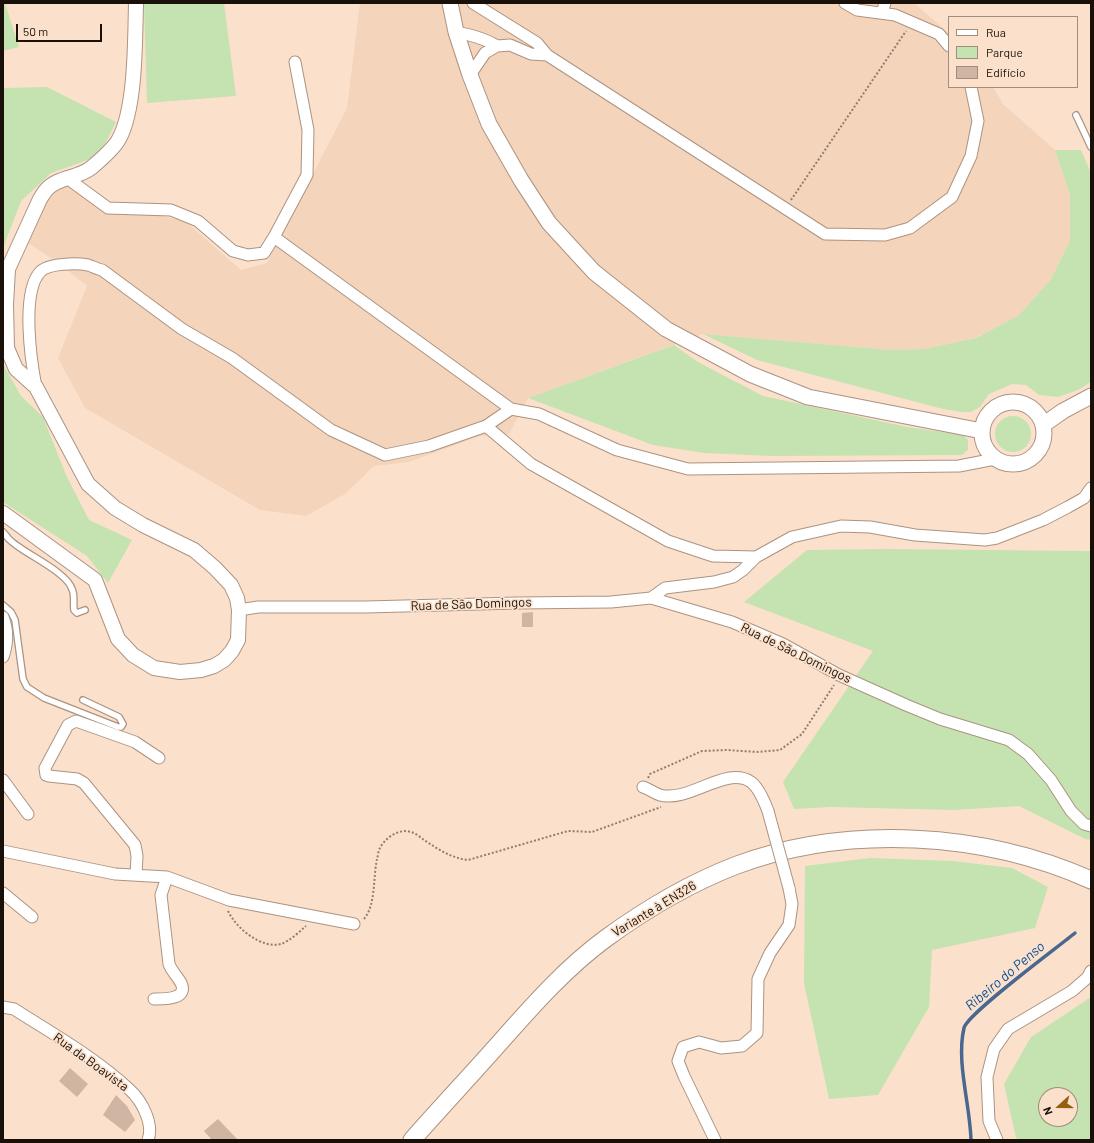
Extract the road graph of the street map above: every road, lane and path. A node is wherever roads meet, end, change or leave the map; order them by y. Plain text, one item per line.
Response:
1 (136, 3) edge
2 (450, 3) edge
3 (473, 3) edge
4 (845, 3) edge
5 (883, 8) edge
6 (912, 22) junction
7 (456, 32) junction
8 (948, 45) edge
9 (497, 46) junction
10 (546, 55) junction
11 (295, 62) dead end
12 (470, 75) junction
13 (971, 88) edge
14 (1076, 115) dead end
15 (1091, 147) edge
16 (67, 178) junction
17 (785, 208) junction
18 (274, 237) junction
19 (36, 387) junction
20 (1091, 396) edge
21 (511, 409) junction
22 (1043, 425) junction
23 (486, 426) junction
24 (982, 431) junction
25 (995, 459) junction
26 (1091, 488) edge
27 (3, 513) edge
28 (3, 532) edge
29 (756, 557) junction
30 (651, 598) junction
31 (3, 605) edge
32 (85, 610) dead end
33 (239, 610) junction
34 (3, 617) edge
35 (3, 657) edge
36 (839, 675) junction
37 (83, 700) dead end
38 (159, 758) dead end
39 (3, 780) edge
40 (644, 787) joint
41 (665, 805) dead end
42 (28, 814) dead end
43 (1091, 826) edge
44 (3, 851) edge
45 (136, 875) junction
46 (167, 877) junction
47 (1091, 880) edge
48 (3, 893) edge
49 (222, 897) junction
50 (313, 916) junction
51 (32, 917) dead end
52 (354, 924) joint
53 (1091, 971) edge
54 (154, 999) dead end
55 (3, 1007) edge
56 (151, 1138) edge
57 (412, 1140) edge
58 (715, 1140) edge
59 (997, 1140) edge

1 - 16 street
2 - 7 main road
3 - 10 street
4 - 5 street
5 - 6 street
6 - 8 street
6 - 17 path
7 - 9 street
7 - 12 main road
9 - 10 street
9 - 12 street
10 - 17 street
11 - 18 street
12 - 24 main road
13 - 17 street
14 - 15 lane
16 - 18 street
16 - 19 street
18 - 21 street
19 - 23 street
19 - 33 street
20 - 22 main road
21 - 23 street
21 - 25 street
22 - 24 main road
22 - 25 main road
23 - 29 street
24 - 25 main road
26 - 29 street
27 - 33 street
28 - 32 lane
29 - 30 street
30 - 33 street, Rua de São Domingos
30 - 36 street, Rua de São Domingos
31 - 37 lane
34 - 35 street
36 - 40 path
36 - 43 street, Rua de São Domingos
38 - 45 street
39 - 42 street
40 - 58 street, bridge
41 - 52 path
44 - 45 street
45 - 46 street
46 - 49 street
46 - 54 street
47 - 57 main road, Variante à EN326
48 - 51 street
49 - 50 street
49 - 50 path
50 - 52 street
53 - 59 street
55 - 56 street, Rua da Boavista

